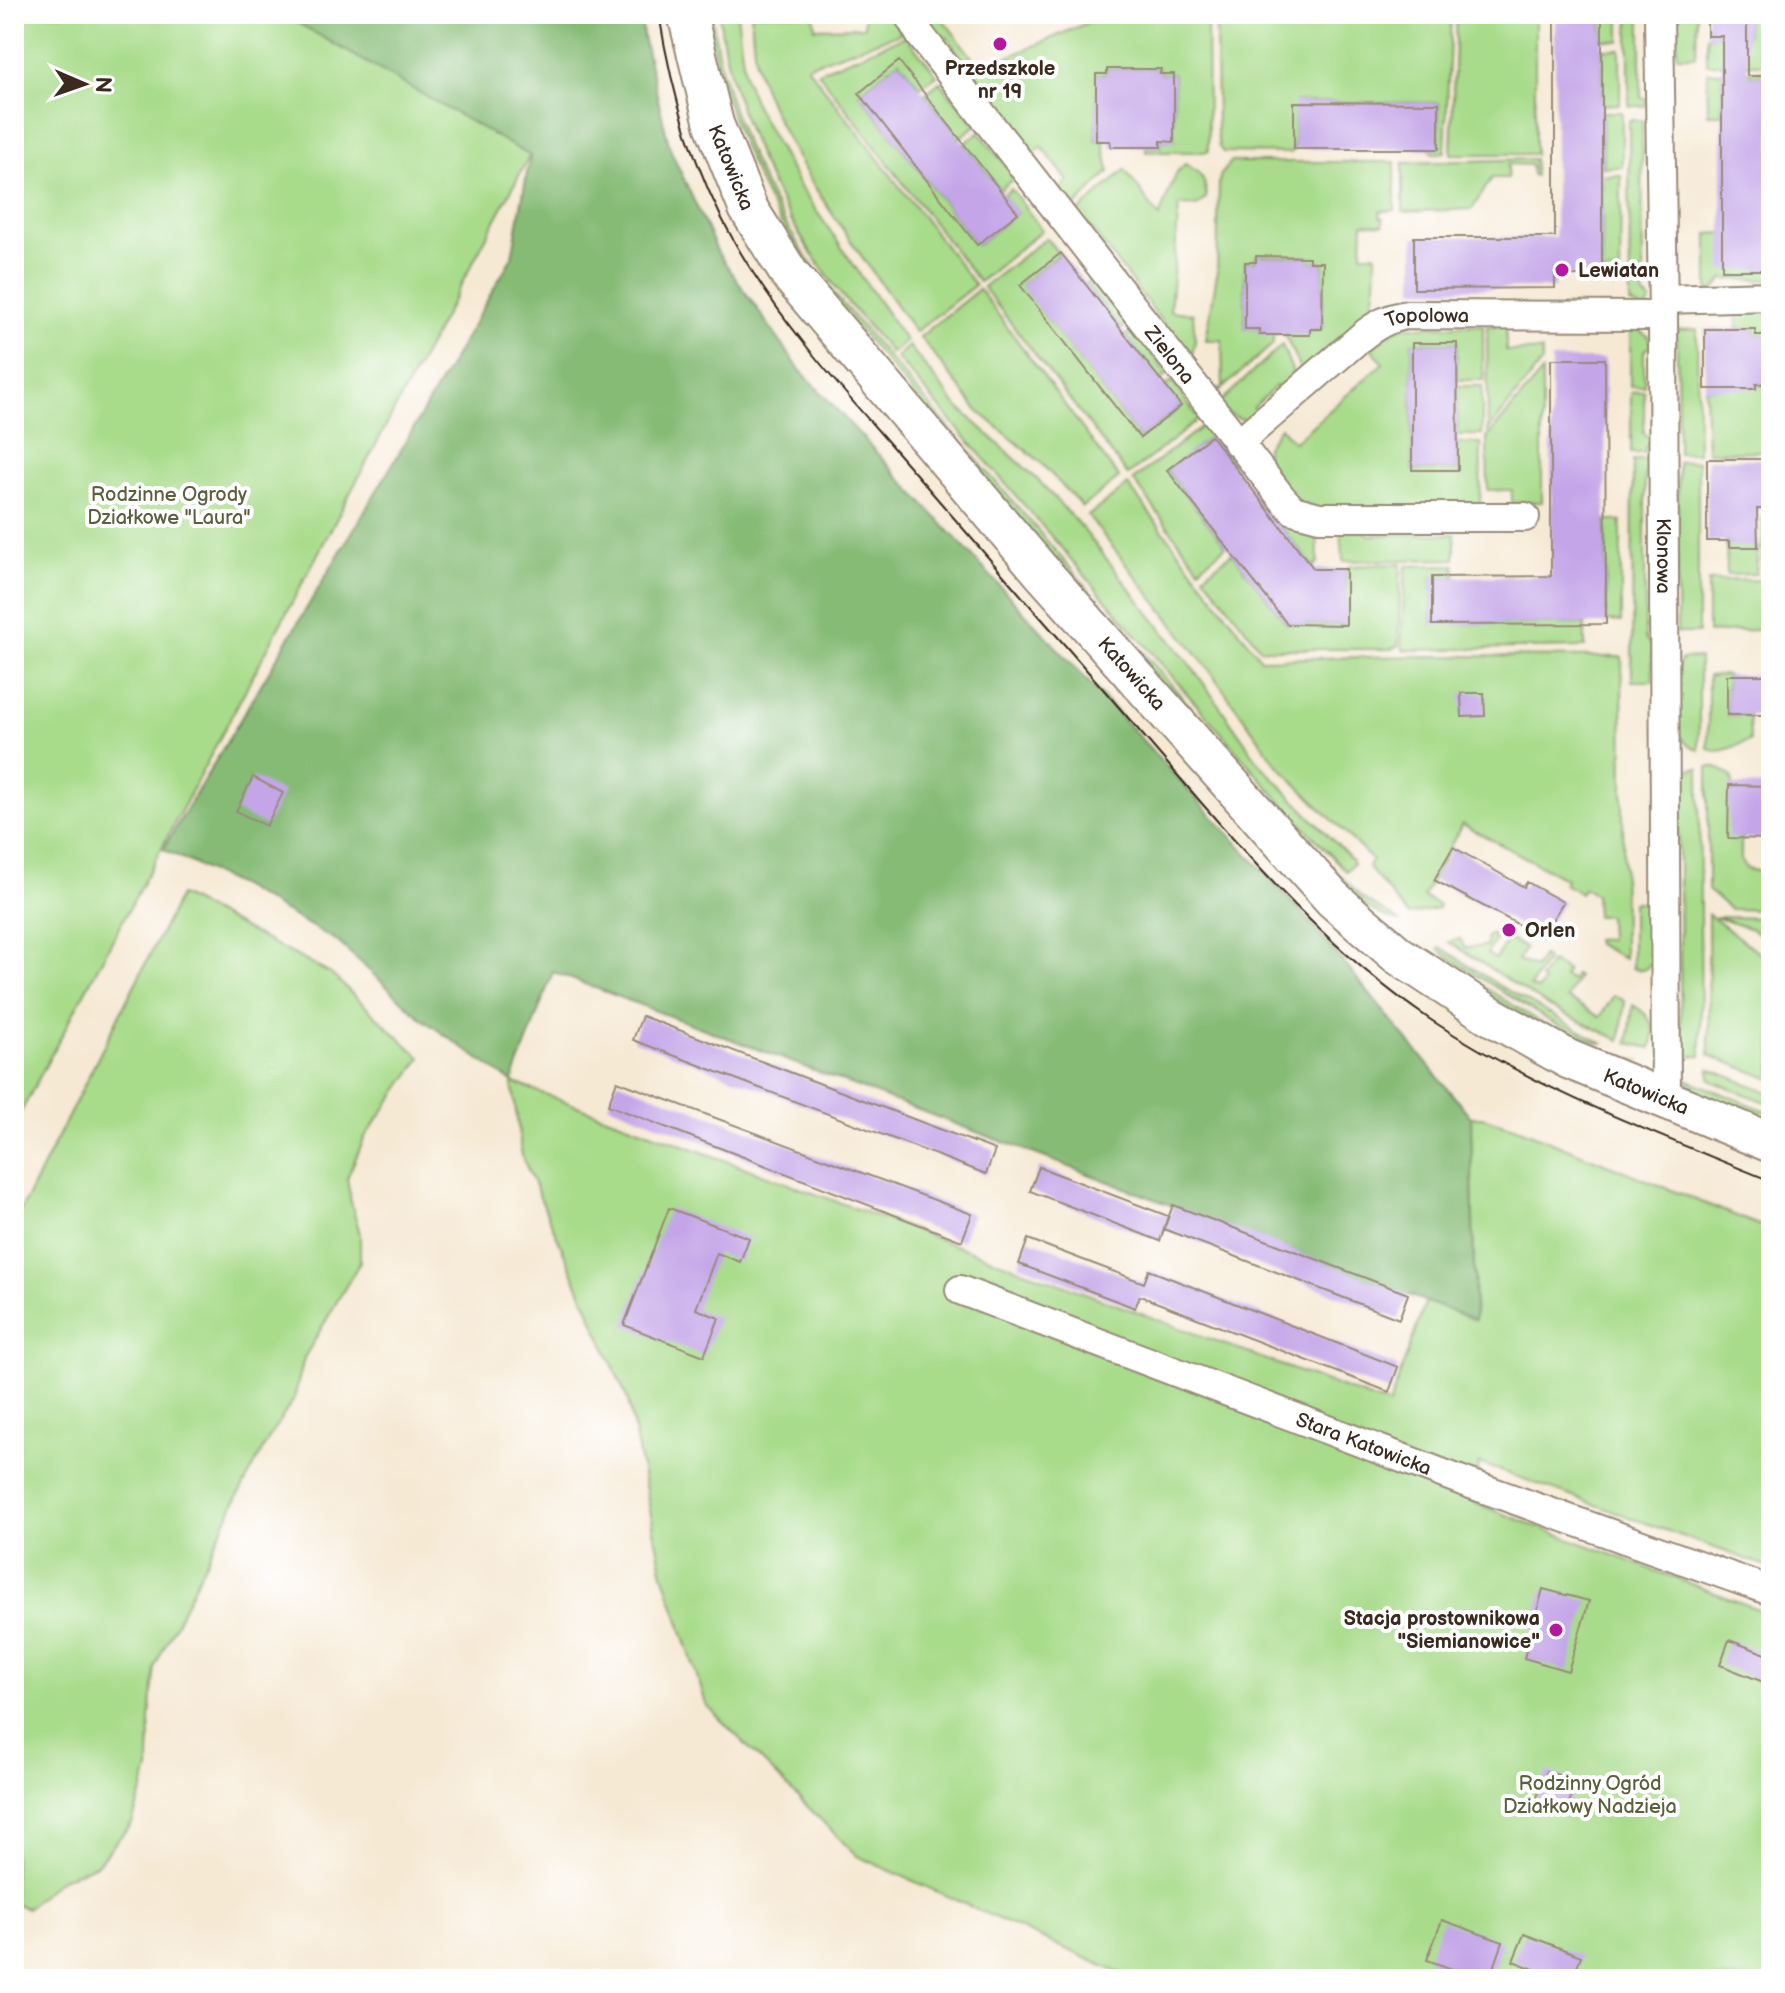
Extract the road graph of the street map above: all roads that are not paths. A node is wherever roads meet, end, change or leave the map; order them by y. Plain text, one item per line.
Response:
1 (687, 14) edge
2 (908, 14) edge
3 (1659, 14) edge
4 (1771, 296) edge
5 (1663, 307) junction
6 (1238, 443) junction
7 (1525, 517) dead end
8 (1666, 1100) junction
9 (1771, 1143) edge
10 (960, 1290) dead end
11 (1771, 1591) edge

1 - 8 main road, Katowicka
2 - 6 street, Zielona
3 - 5 street, Klonowa
4 - 5 street, Topolowa
5 - 6 street, Topolowa
5 - 8 street, Klonowa
6 - 7 street, Zielona
8 - 9 main road, Katowicka
10 - 11 street, Stara Katowicka

